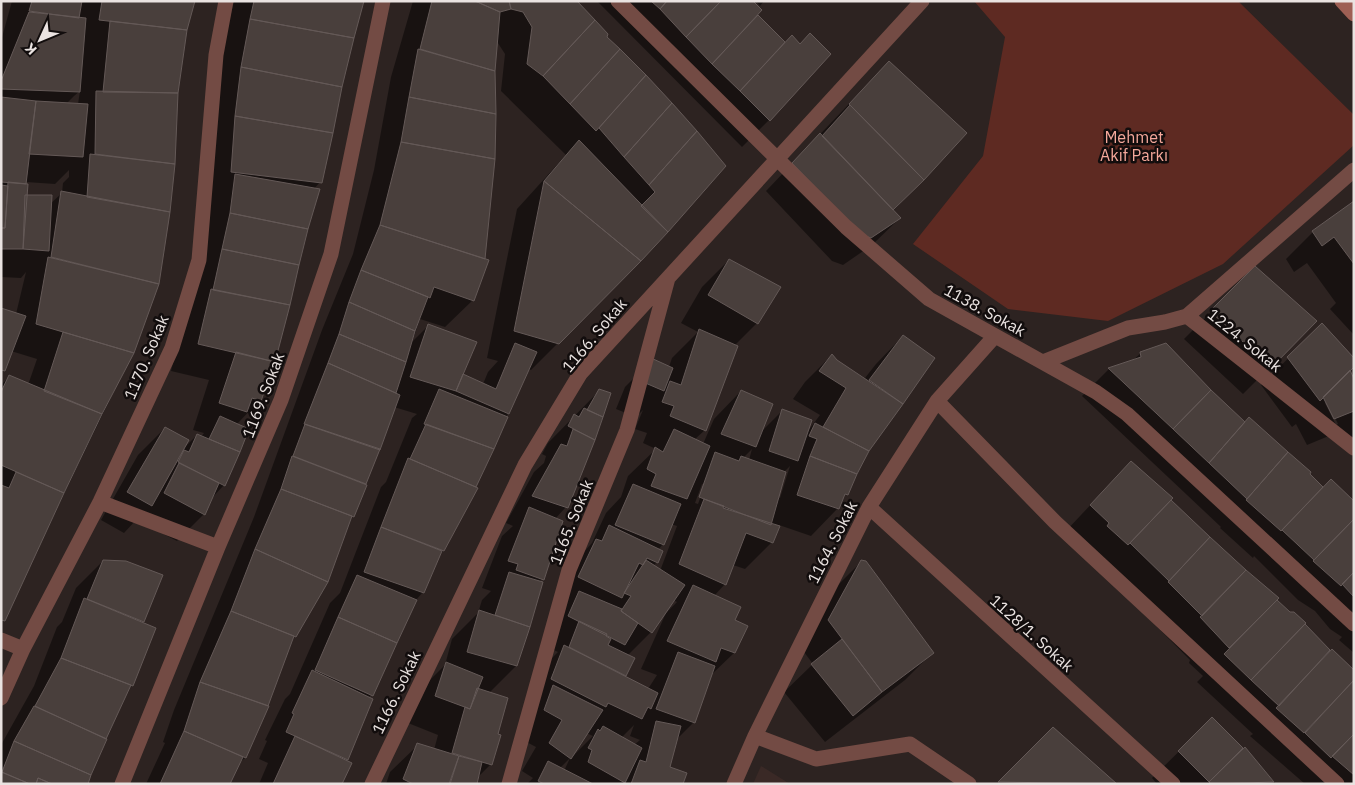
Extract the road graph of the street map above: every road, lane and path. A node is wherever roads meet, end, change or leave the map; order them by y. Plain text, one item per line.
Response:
1 (226, 1) edge
2 (383, 1) edge
3 (618, 1) edge
4 (922, 1) edge
5 (1342, 1) edge
6 (1354, 14) edge
7 (777, 159) junction
8 (1354, 170) edge
9 (669, 275) junction
10 (1187, 316) junction
11 (994, 337) junction
12 (1043, 362) junction
13 (936, 401) junction
14 (1352, 445) edge
15 (100, 502) junction
16 (869, 507) junction
17 (218, 548) junction
18 (1354, 624) edge
19 (1, 640) edge
20 (23, 649) junction
21 (1, 698) edge
22 (755, 736) junction
23 (122, 784) edge
24 (372, 784) edge
25 (509, 784) edge
26 (734, 784) edge
27 (969, 784) edge
28 (1173, 784) edge
29 (1337, 784) edge

1 - 15 street, 1170. Sokak
2 - 17 street, 1169. Sokak
3 - 7 street, 1138. Sokak
4 - 7 street, 1166. Sokak
5 - 6 main road
7 - 9 street, 1166. Sokak
7 - 11 street, 1138. Sokak
8 - 10 street
9 - 24 street, 1166. Sokak
9 - 25 street, 1165. Sokak
10 - 12 street, 1224. Sokak
10 - 14 street, 1224. Sokak
11 - 12 street, 1138. Sokak
11 - 13 street, 1164. Sokak
12 - 18 street, 1138. Sokak
13 - 16 street, 1164. Sokak
13 - 29 street
15 - 17 street
15 - 20 street, 1170. Sokak
16 - 22 street, 1164. Sokak
16 - 28 street, 1128/1. Sokak
17 - 23 street, 1169. Sokak
19 - 20 street
20 - 21 street, 1170. Sokak
22 - 26 street, 1164. Sokak
22 - 27 street

